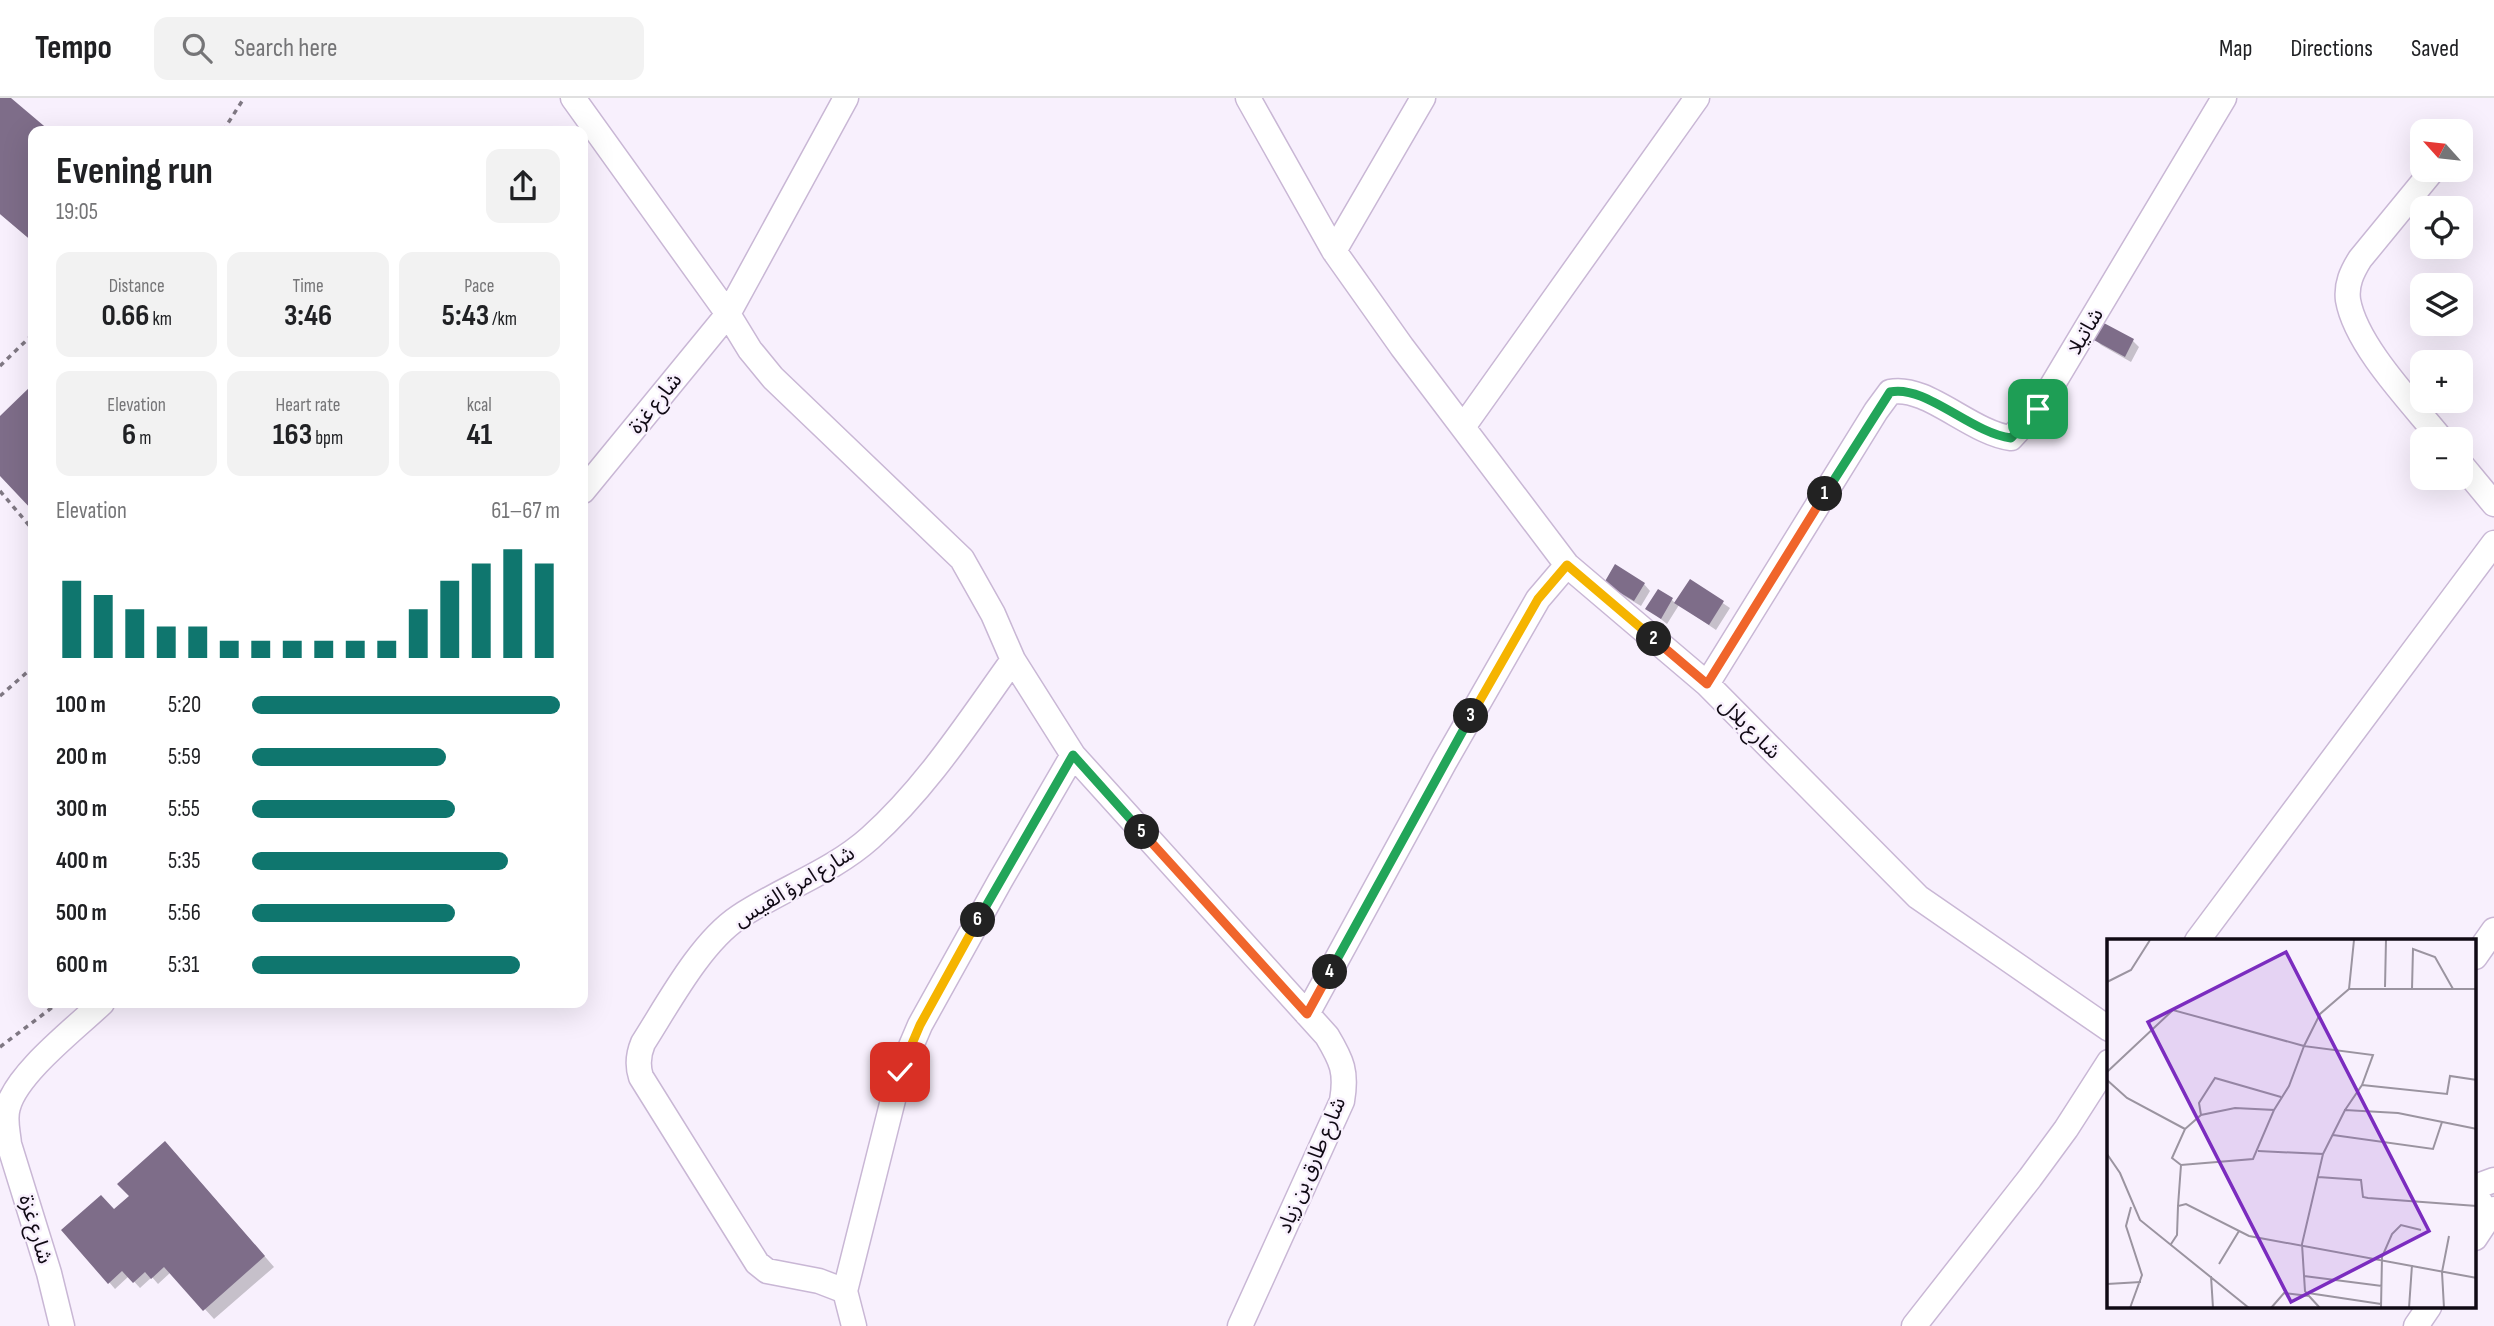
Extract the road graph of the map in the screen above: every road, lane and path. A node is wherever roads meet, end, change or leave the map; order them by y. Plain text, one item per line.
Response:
1 (244, 98) edge
2 (573, 98) edge
3 (846, 98) edge
4 (1248, 98) edge
5 (1423, 98) edge
6 (1697, 98) edge
7 (2224, 98) edge
8 (226, 126) edge
9 (2423, 182) edge
10 (1334, 251) junction
11 (728, 314) junction
12 (28, 339) edge
13 (0, 366) edge
14 (1463, 427) junction
15 (2431, 427) edge
16 (2473, 479) edge
17 (588, 485) edge
18 (0, 491) edge
19 (2494, 504) edge
20 (28, 524) edge
21 (2494, 543) edge
22 (1567, 565) junction
23 (1013, 660) junction
24 (28, 671) edge
25 (1707, 684) junction
26 (0, 696) edge
27 (1073, 755) junction
28 (2494, 930) edge
29 (2198, 939) edge
30 (2476, 956) edge
31 (51, 1008) edge
32 (97, 1008) edge
33 (1307, 1014) junction
34 (2107, 1028) edge
35 (0, 1047) edge
36 (2107, 1065) edge
37 (2494, 1180) edge
38 (2476, 1187) edge
39 (2476, 1196) edge
40 (2484, 1223) edge
41 (845, 1291) junction
42 (2427, 1308) edge
43 (62, 1326) edge
44 (854, 1326) edge
45 (1240, 1326) edge
46 (1914, 1326) edge
47 (2416, 1326) edge

1 - 8 path
2 - 11 street, شارع طارق بن زياد
3 - 11 street, شارع غزة
4 - 10 street, شارع بلال
5 - 10 street
6 - 14 street
7 - 25 street, شاتيلا
9 - 15 street
10 - 14 street, شارع بلال
11 - 17 street, شارع غزة
11 - 23 street, شارع طارق بن زياد
12 - 13 path
14 - 22 street, شارع بلال
16 - 19 street
18 - 20 path
21 - 29 street
22 - 25 street, شارع بلال
22 - 33 street
23 - 27 street, شارع طارق بن زياد
23 - 41 street, شارع امرؤ القيس
24 - 26 path
25 - 34 street, شارع بلال
27 - 33 street, شارع طارق بن زياد
27 - 41 street
28 - 30 street
31 - 35 path
32 - 43 street, شارع غزة
33 - 45 street, شارع طارق بن زياد
36 - 46 street
37 - 38 street
39 - 40 street
41 - 44 street
42 - 47 street

